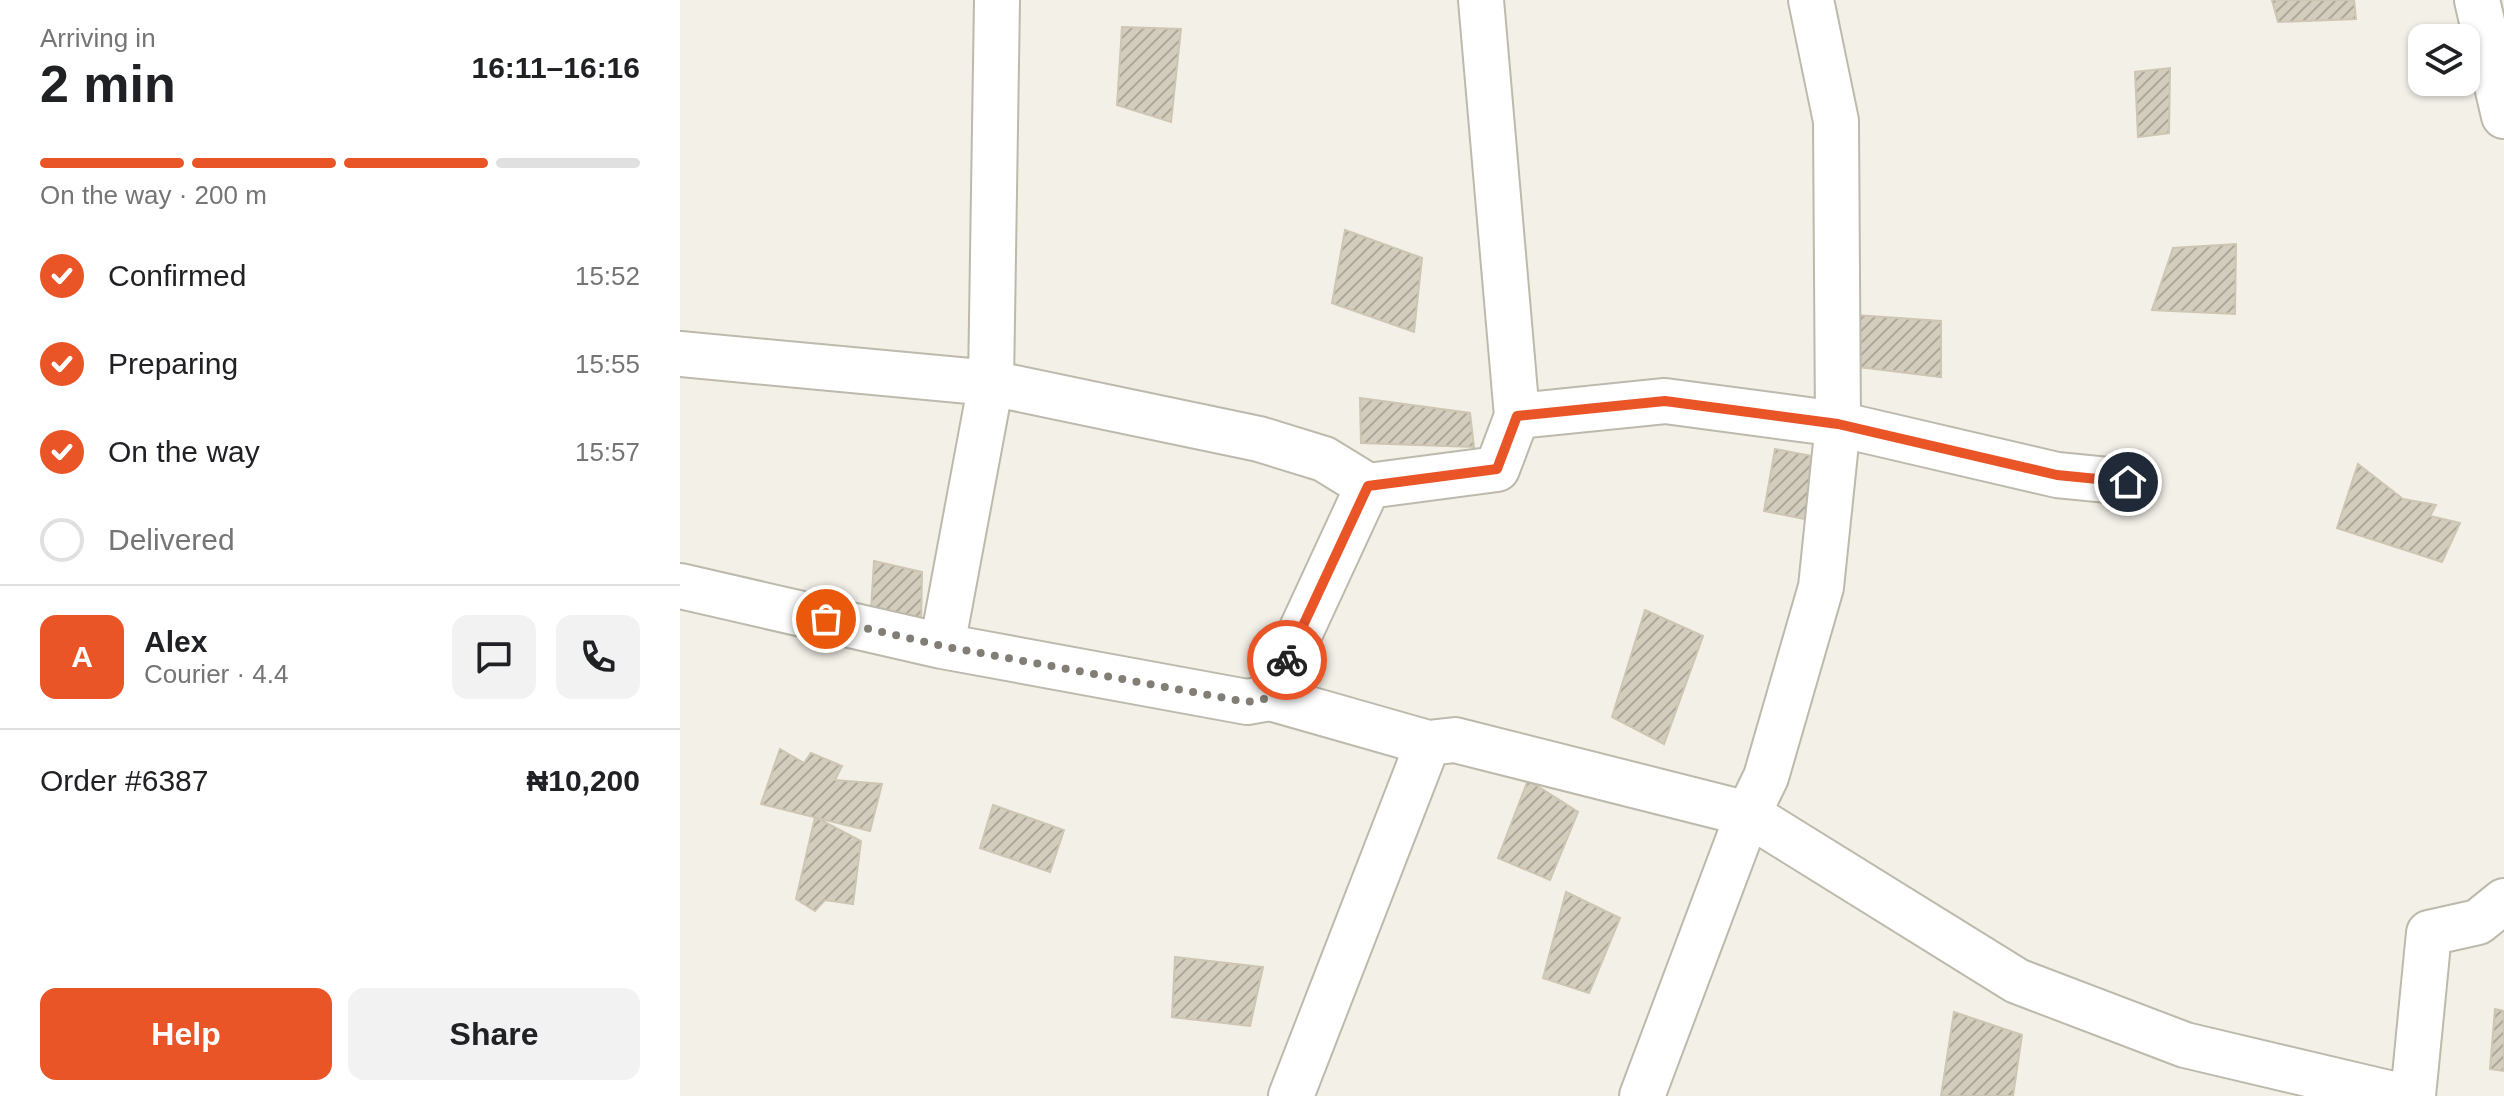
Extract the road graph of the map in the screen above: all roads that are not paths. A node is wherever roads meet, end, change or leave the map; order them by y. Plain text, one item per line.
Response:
1 (997, 0) edge
2 (1481, 0) edge
3 (1811, 0) edge
4 (2477, 0) edge
5 (2504, 116) edge
6 (680, 354) edge
7 (991, 383) junction
8 (1517, 416) junction
9 (1838, 424) junction
10 (2128, 482) dead end
11 (1368, 486) junction
12 (680, 586) edge
13 (942, 646) junction
14 (1270, 698) junction
15 (1428, 743) junction
16 (1748, 814) junction
17 (2504, 901) edge
18 (1291, 1096) edge
19 (1642, 1096) edge
20 (2401, 1096) edge
21 (2413, 1096) edge

1 - 7 street
2 - 8 street
3 - 9 street
4 - 5 street
6 - 7 street
7 - 11 street
7 - 13 street
8 - 9 street
8 - 11 street
9 - 10 street
9 - 16 street
11 - 14 street
12 - 13 street
13 - 14 street
14 - 15 street
15 - 16 street
15 - 18 street
16 - 19 street
16 - 20 street
17 - 21 street

